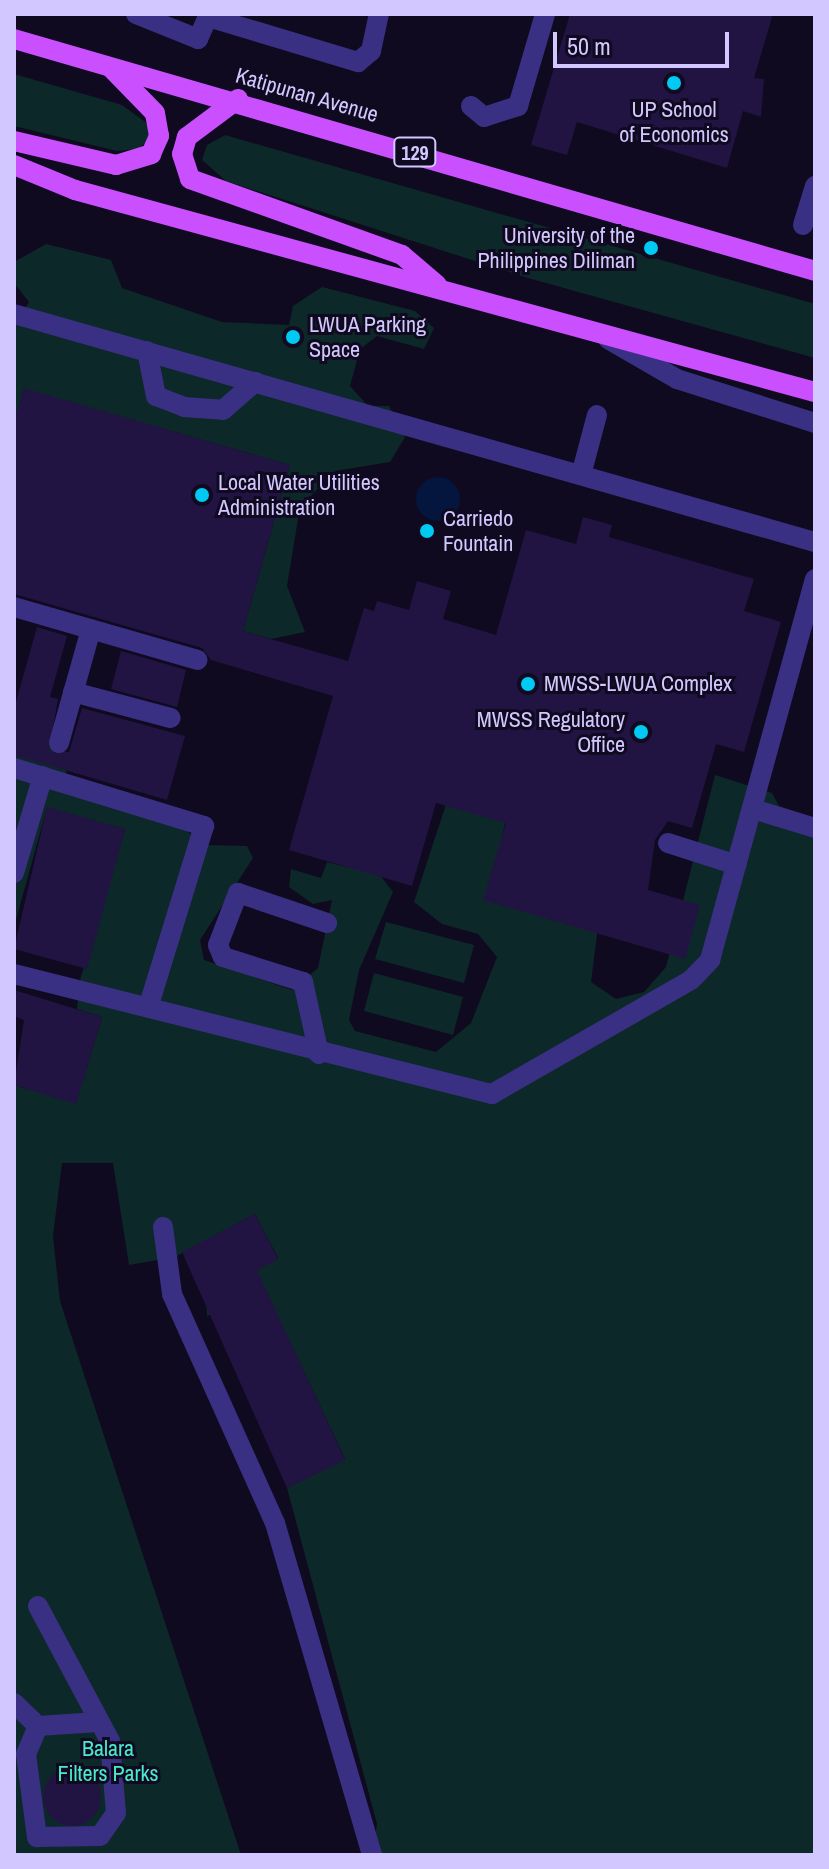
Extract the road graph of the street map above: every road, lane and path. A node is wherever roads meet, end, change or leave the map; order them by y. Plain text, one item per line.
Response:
1 (136, 14) edge
2 (379, 14) edge
3 (545, 14) edge
4 (209, 16) edge
5 (14, 39) edge
6 (104, 64) junction
7 (238, 99) junction
8 (471, 106) dead end
9 (14, 141) edge
10 (14, 165) edge
11 (815, 186) edge
12 (803, 225) dead end
13 (815, 271) edge
14 (442, 290) junction
15 (14, 314) edge
16 (595, 331) junction
17 (147, 351) junction
18 (255, 382) junction
19 (815, 392) edge
20 (597, 415) dead end
21 (815, 423) edge
22 (581, 475) junction
23 (815, 542) edge
24 (815, 579) edge
25 (14, 607) edge
26 (810, 614) edge
27 (91, 629) junction
28 (198, 660) dead end
29 (73, 692) junction
30 (171, 718) dead end
31 (59, 743) dead end
32 (14, 768) edge
33 (43, 776) junction
34 (753, 809) junction
35 (815, 828) edge
36 (668, 843) dead end
37 (737, 865) junction
38 (14, 873) edge
39 (327, 923) dead end
40 (14, 974) edge
41 (148, 1008) junction
42 (319, 1054) junction
43 (163, 1227) dead end
44 (38, 1606) dead end
45 (14, 1703) edge
46 (98, 1722) junction
47 (38, 1726) junction
48 (372, 1855) edge

1 - 4 street
2 - 4 street
3 - 8 street
5 - 6 main road, Katipunan Avenue / 129
6 - 7 main road, Katipunan Avenue / 129
6 - 9 main road
7 - 13 main road, Katipunan Avenue / 129
7 - 14 main road
10 - 14 main road
11 - 12 street
14 - 16 main road
15 - 17 street
16 - 19 main road
16 - 21 street
17 - 18 street
17 - 18 street
18 - 22 street
20 - 22 street
22 - 23 street
24 - 26 street
25 - 27 street
26 - 34 street
27 - 28 street
27 - 29 street
29 - 30 street
29 - 31 street
32 - 33 street
33 - 38 street
33 - 41 street
34 - 35 street
34 - 37 street
36 - 37 street
37 - 42 street
39 - 42 street
40 - 41 street
41 - 42 street
43 - 48 street
44 - 46 street
45 - 47 street
46 - 47 street
46 - 47 street

